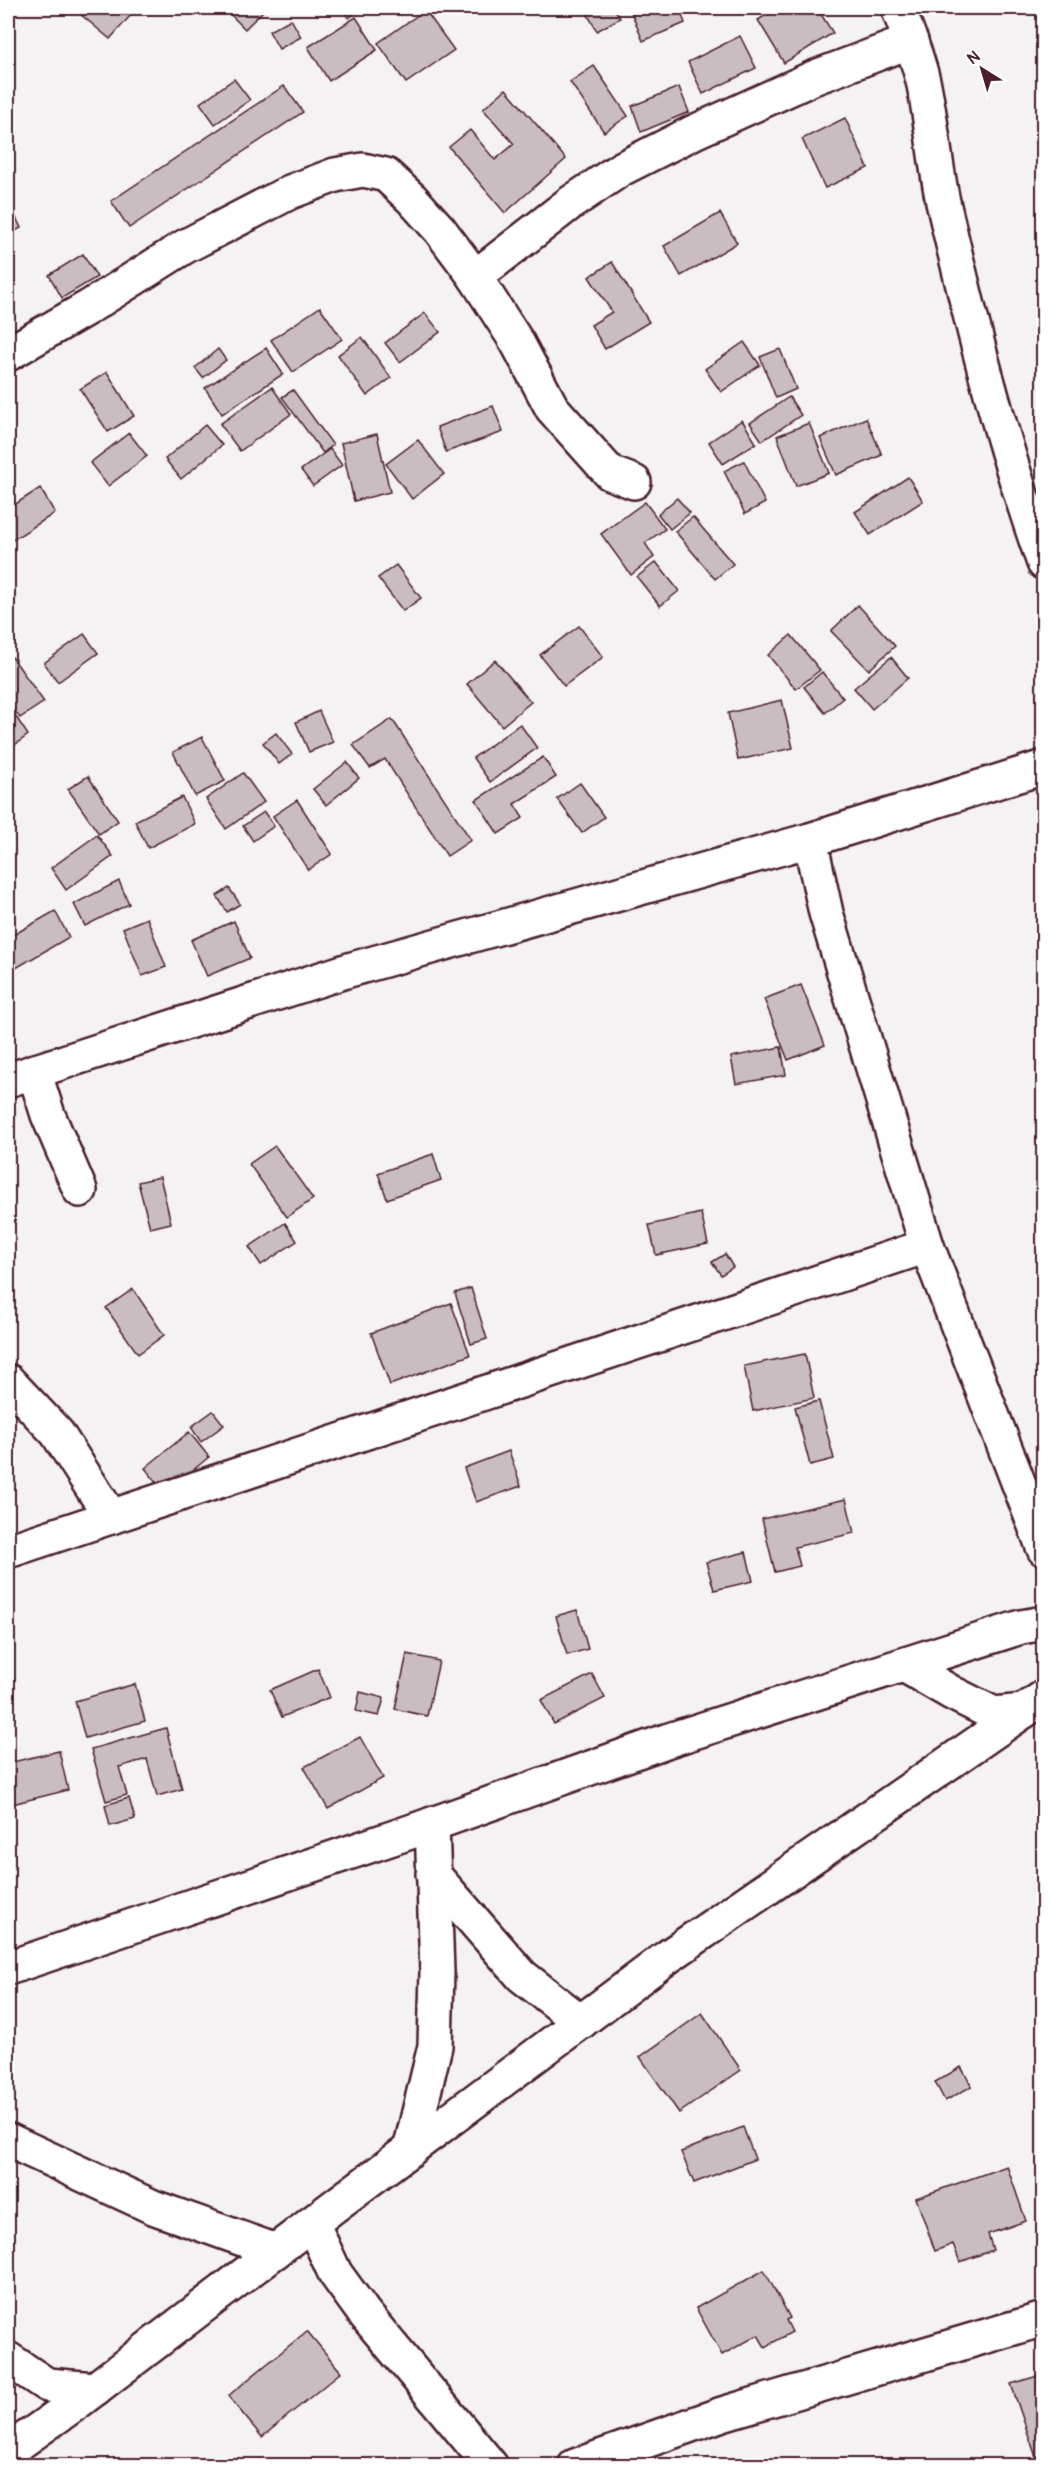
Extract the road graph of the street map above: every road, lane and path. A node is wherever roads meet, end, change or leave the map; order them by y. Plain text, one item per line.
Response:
1 (898, 8) edge
2 (911, 41) junction
3 (476, 277) junction
4 (8, 354) edge
5 (634, 482) dead end
6 (1044, 562) edge
7 (1044, 767) edge
8 (810, 840) junction
9 (21, 1075) edge
10 (80, 1190) dead end
11 (927, 1246) junction
12 (8, 1381) edge
13 (111, 1517) junction
14 (1044, 1549) edge
15 (8, 1551) edge
16 (1044, 1623) edge
17 (904, 1665) junction
18 (1034, 1704) edge
19 (432, 1824) junction
20 (433, 1874) junction
21 (8, 1968) edge
22 (581, 2022) junction
23 (8, 2140) edge
24 (410, 2150) junction
25 (312, 2223) junction
26 (276, 2251) junction
27 (1044, 2319) edge
28 (8, 2359) edge
29 (95, 2389) junction
30 (8, 2450) edge
31 (491, 2466) edge
32 (575, 2466) edge

1 - 2 street
2 - 3 street
2 - 6 street
3 - 4 street
3 - 5 street
7 - 8 street
8 - 9 street
8 - 11 street
9 - 10 street
11 - 13 street
11 - 14 street
12 - 13 street
13 - 15 street
16 - 17 street
17 - 18 street
17 - 19 street
18 - 22 street
19 - 20 street
19 - 21 street
20 - 22 street
20 - 24 street
22 - 24 street
23 - 26 street
24 - 25 street
25 - 26 street
25 - 31 street
26 - 29 street
27 - 32 street
28 - 29 street
29 - 30 street

